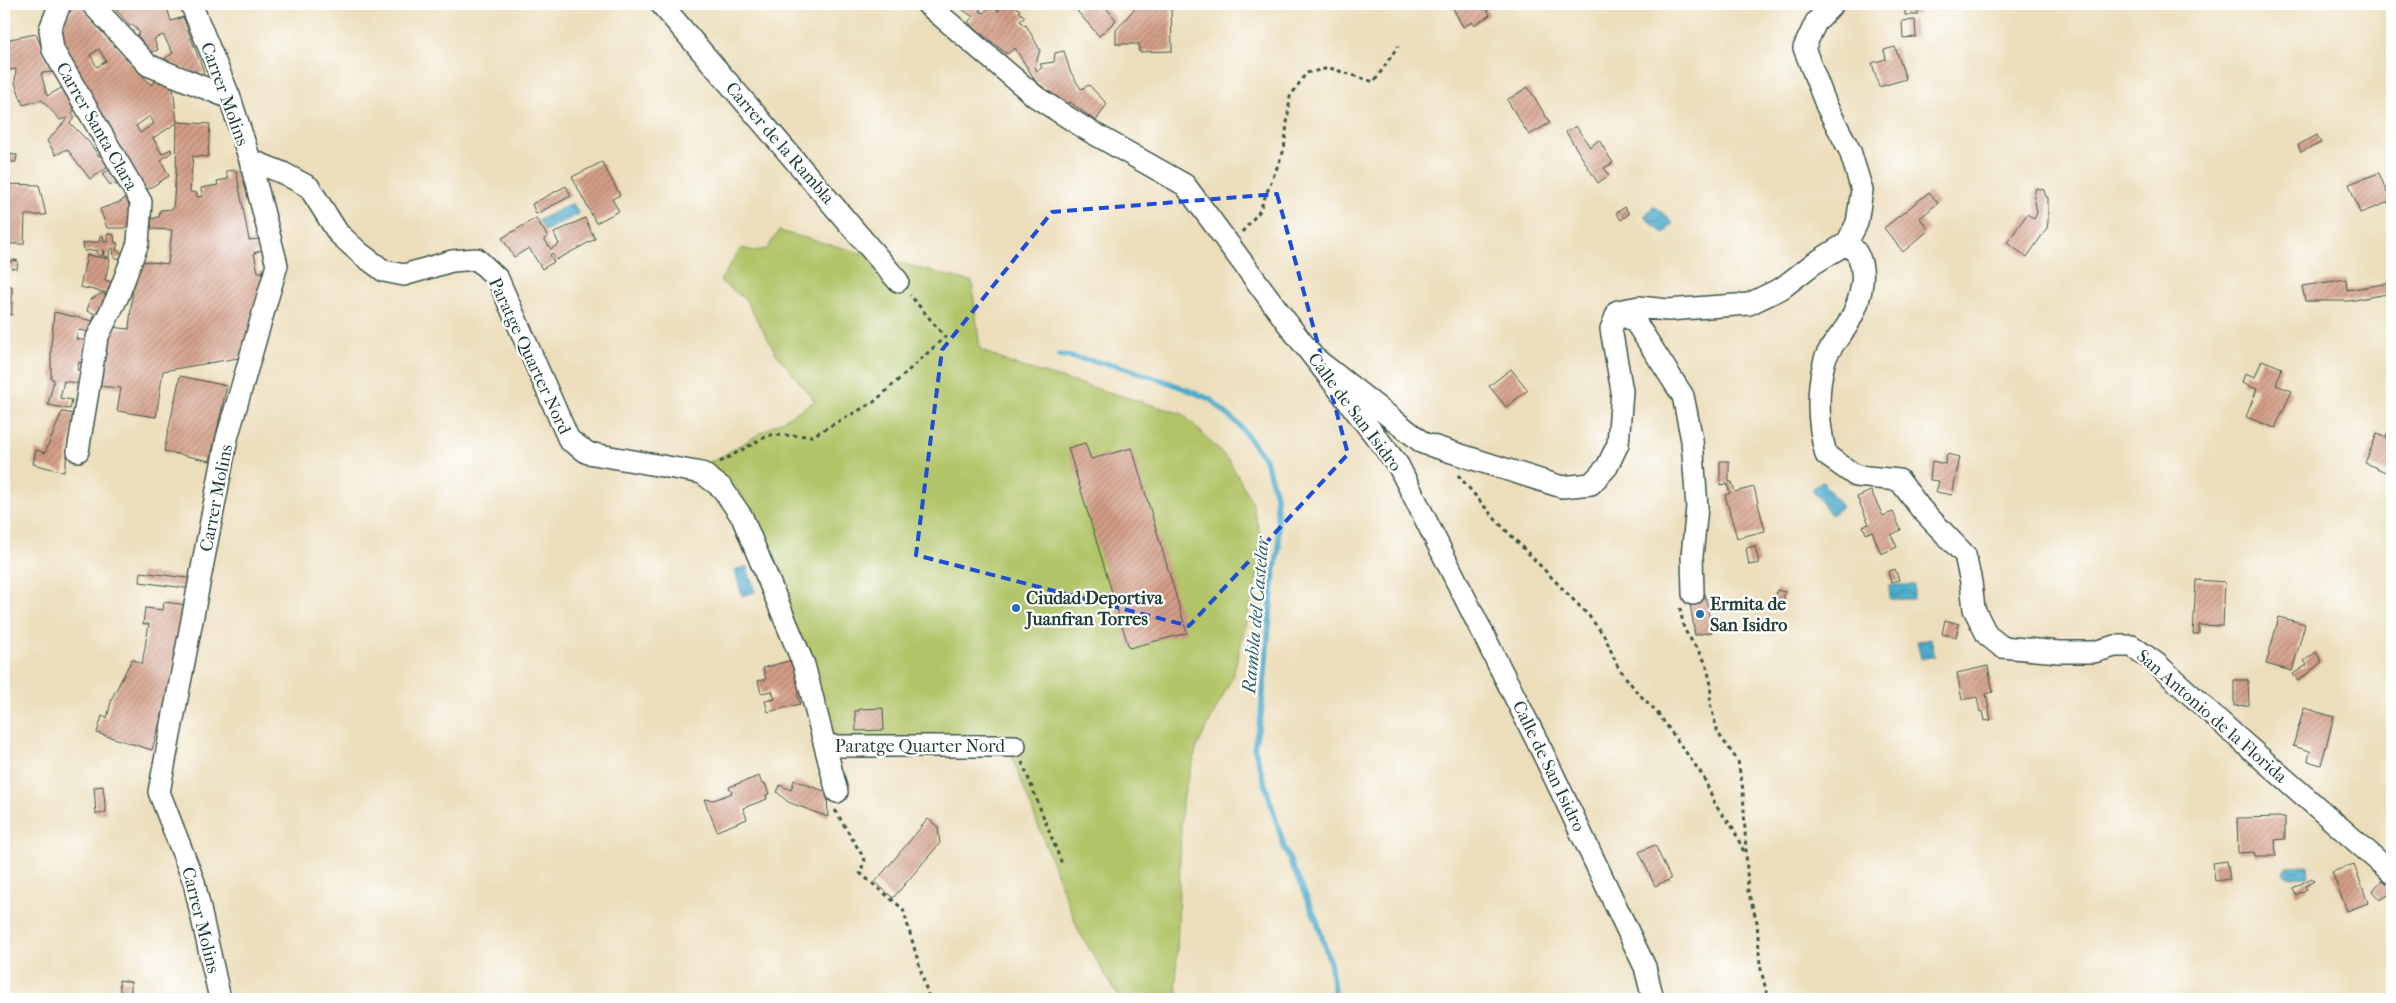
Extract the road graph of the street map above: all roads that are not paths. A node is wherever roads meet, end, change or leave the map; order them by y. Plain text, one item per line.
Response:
1 (60, 4) edge
2 (92, 4) edge
3 (191, 4) edge
4 (661, 4) edge
5 (927, 4) edge
6 (1833, 4) edge
7 (230, 98) junction
8 (250, 160) junction
9 (1847, 243) junction
10 (898, 281) road end
11 (1618, 311) junction
12 (1316, 360) junction
13 (78, 451) dead end
14 (1693, 594) road end
15 (825, 746) junction
16 (1015, 746) road end
17 (837, 792) road end
18 (2392, 873) edge
19 (220, 999) edge
20 (1653, 999) edge

1 - 13 street, Carrer Santa Clara
2 - 7 street
3 - 7 street, Carrer Molins
4 - 10 street, Carrer de la Rambla
5 - 12 street, Calle de San Isidro
6 - 9 street
7 - 8 street, Carrer Molins
8 - 15 street, Paratge Quarter Nord
8 - 19 street, Carrer Molins
9 - 11 street
9 - 18 street, San Antonio de la Florida
11 - 12 street
11 - 14 street
12 - 20 street, Calle de San Isidro
15 - 16 street, Paratge Quarter Nord
15 - 17 street, Paratge Quarter Nord

